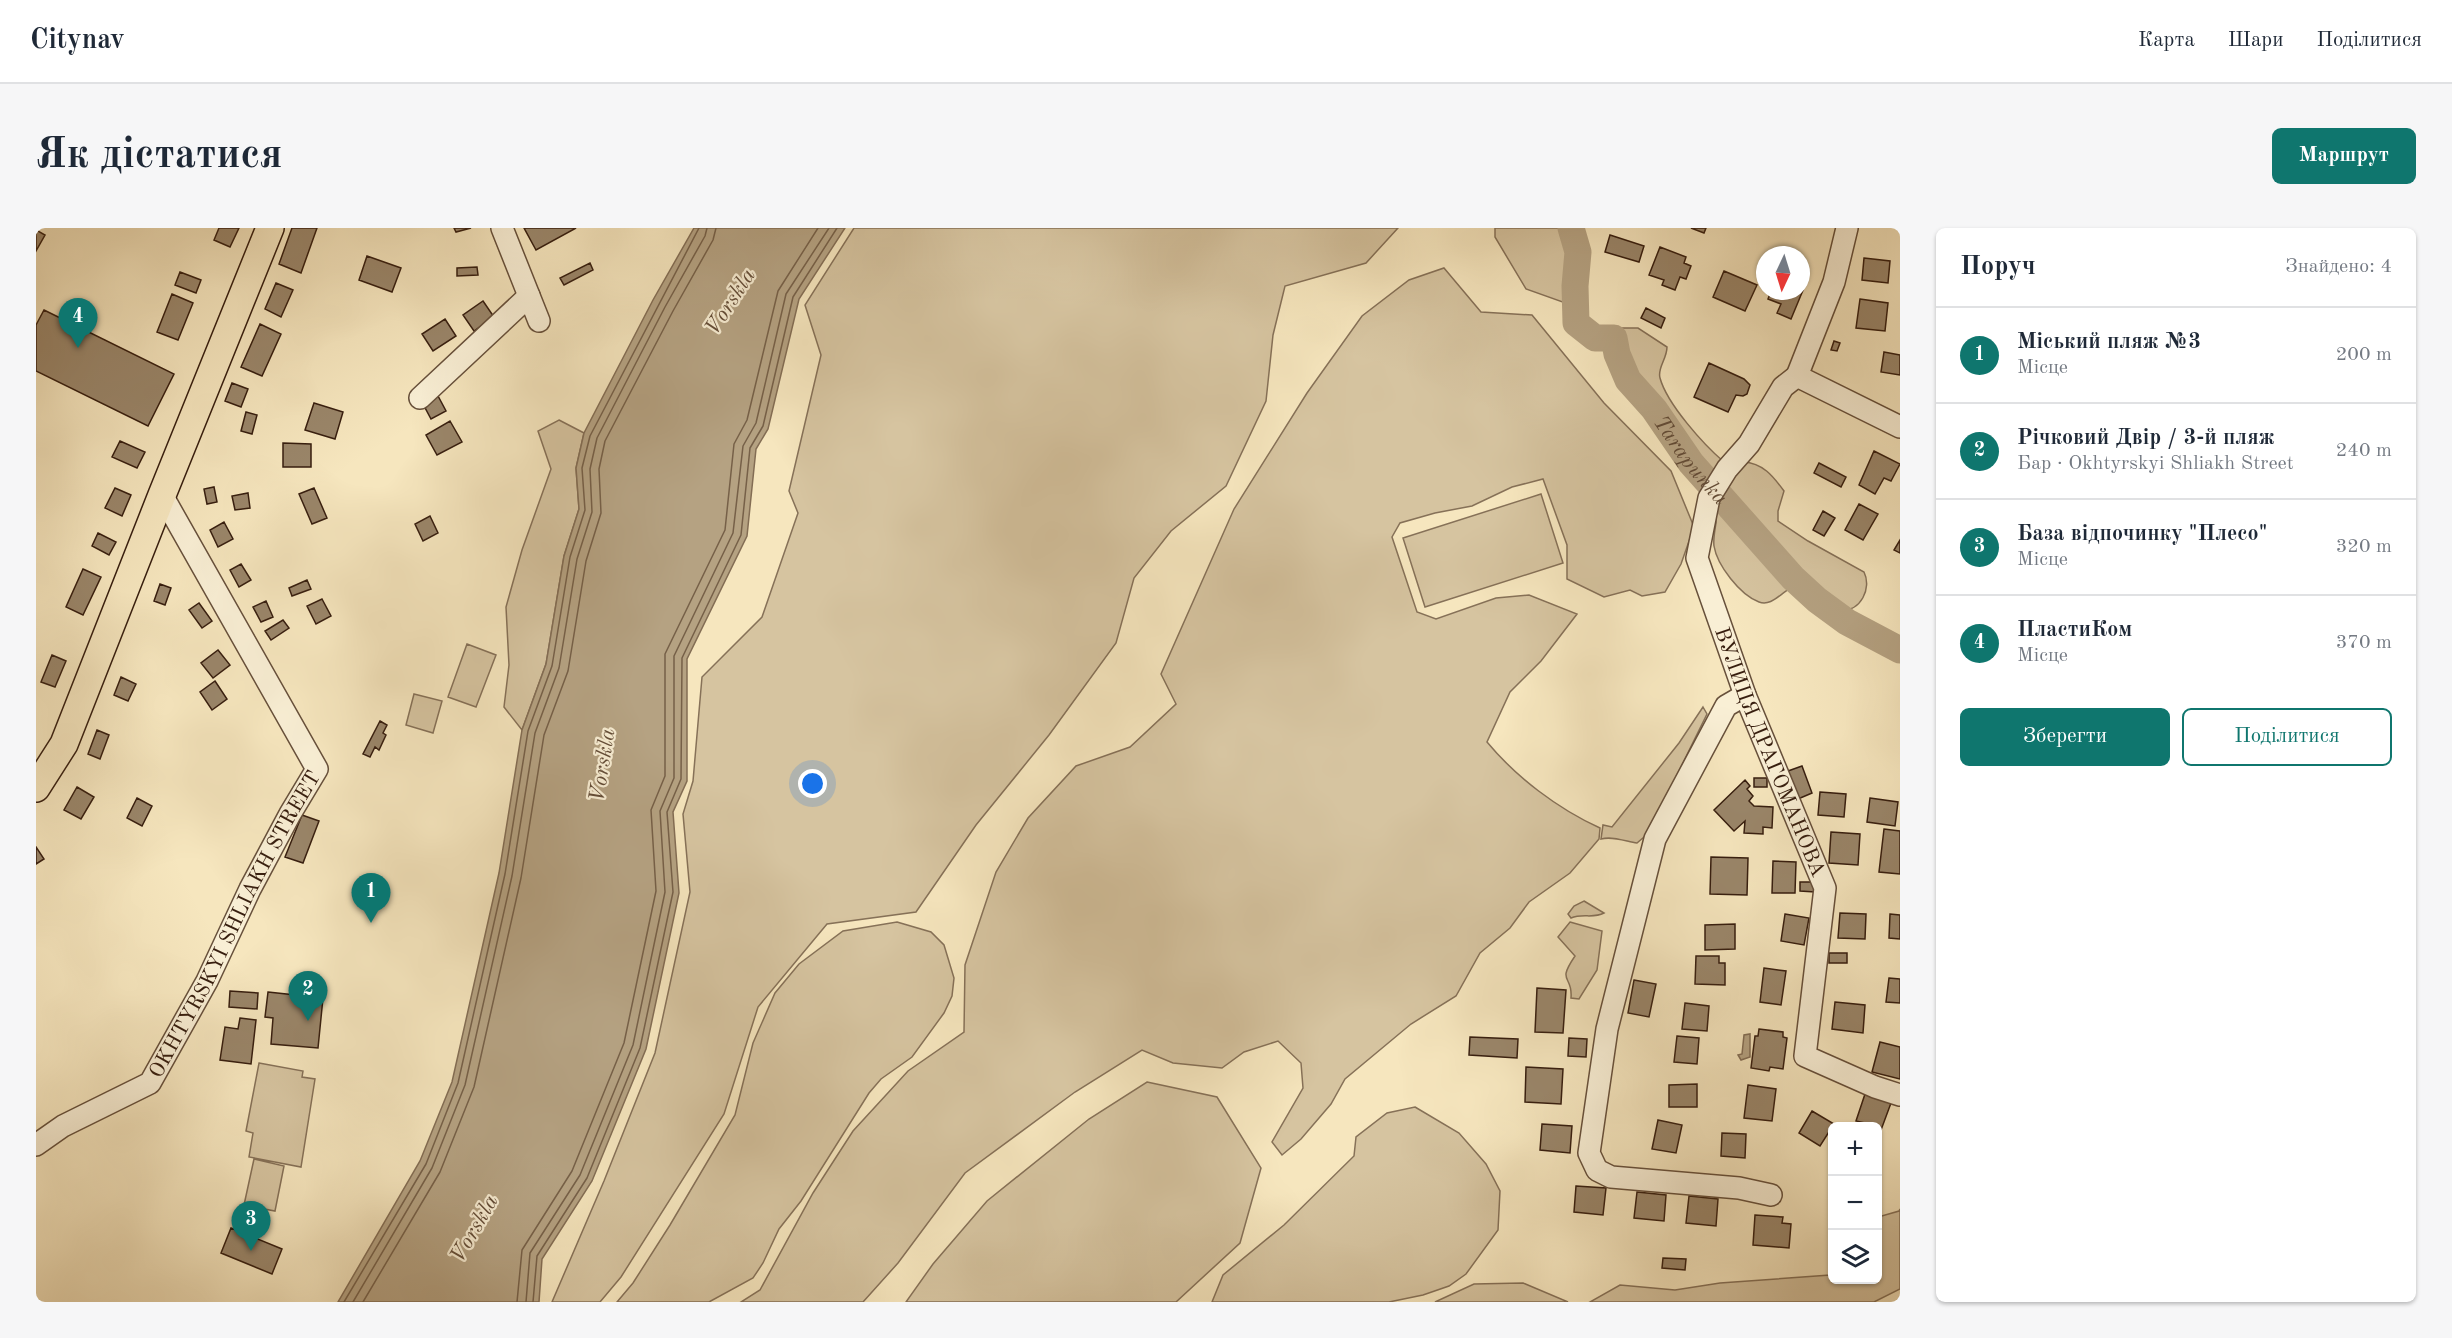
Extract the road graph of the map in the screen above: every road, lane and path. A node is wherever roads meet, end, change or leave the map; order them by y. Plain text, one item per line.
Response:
1 (270, 228) edge
2 (502, 228) edge
3 (1847, 228) edge
4 (529, 296) junction
5 (539, 321) dead end
6 (1797, 376) junction
7 (420, 398) dead end
8 (1900, 427) edge
9 (162, 495) junction
10 (1745, 695) junction
11 (36, 788) edge
12 (1900, 1095) edge
13 (36, 1145) edge
14 (1771, 1195) dead end

1 - 9 main road
2 - 4 street
3 - 6 street
4 - 5 street
4 - 7 street
6 - 8 street
6 - 10 street, ВУЛИЦЯ ДРАГОМАНОВА
9 - 11 main road
9 - 13 street, OKHTYRSKYI SHLIAKH STREET
10 - 12 street, ВУЛИЦЯ ДРАГОМАНОВА
10 - 14 street

